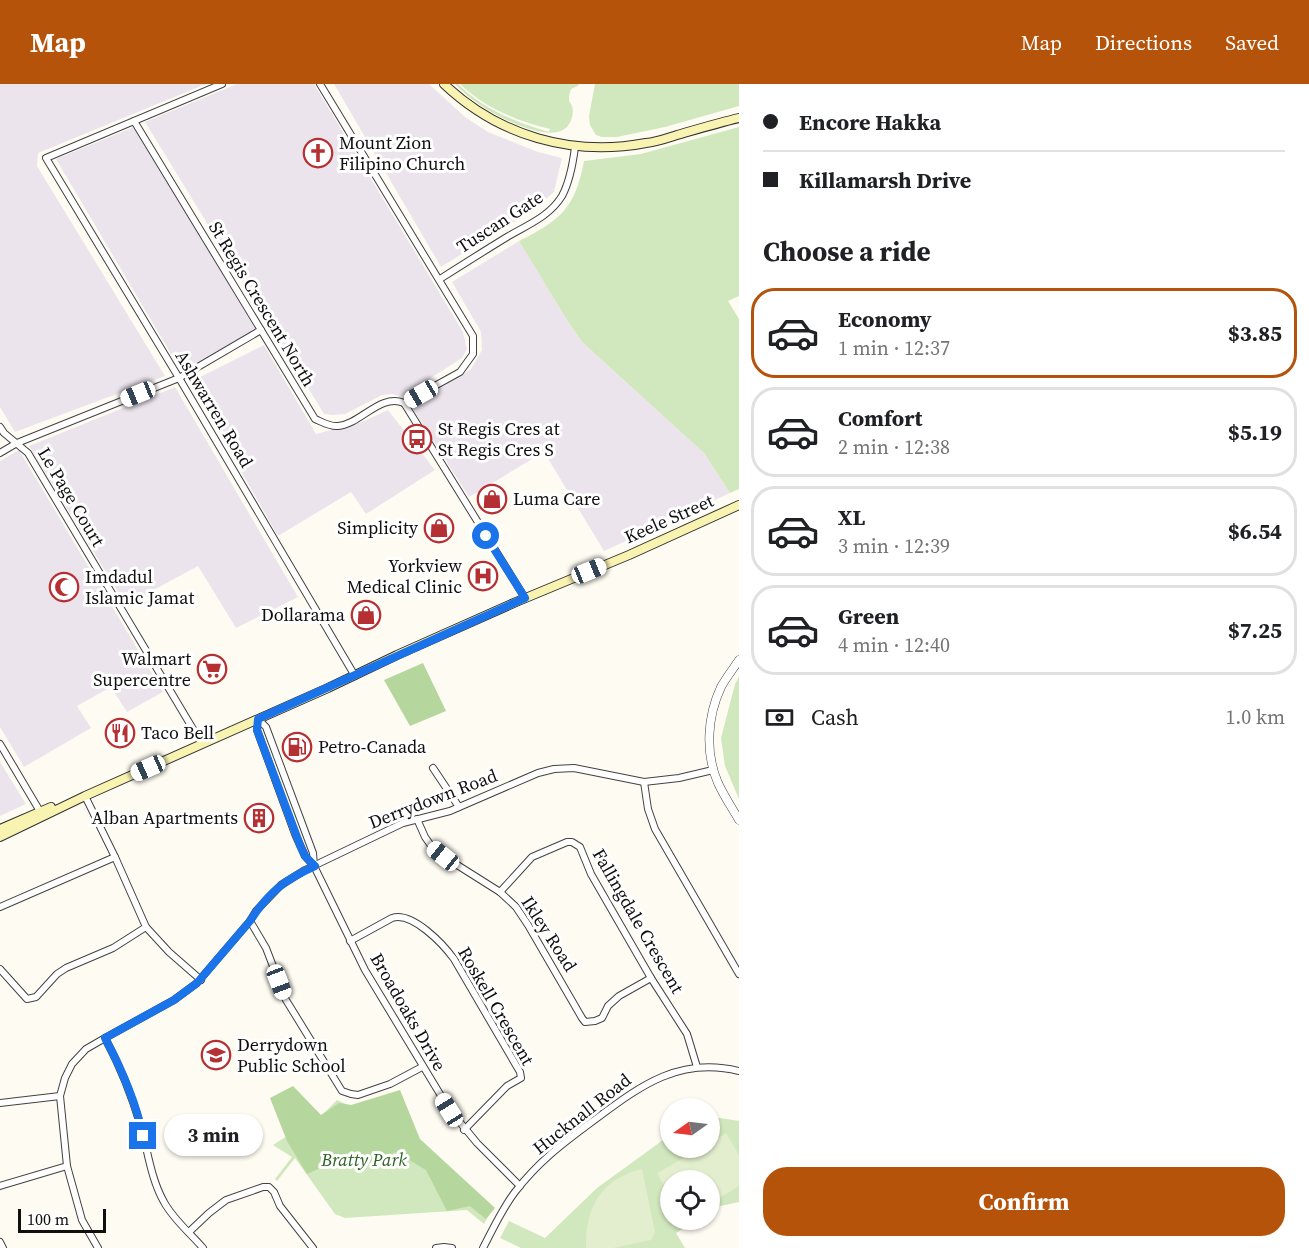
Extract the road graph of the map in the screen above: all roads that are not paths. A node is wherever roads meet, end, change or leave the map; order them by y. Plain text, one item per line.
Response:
1 (222, 84) edge
2 (320, 84) edge
3 (444, 84) edge
4 (739, 117) edge
5 (134, 121) junction
6 (575, 147) junction
7 (440, 279) junction
8 (261, 330) junction
9 (179, 378) junction
10 (404, 403) junction
11 (0, 427) edge
12 (17, 443) junction
13 (0, 453) edge
14 (739, 505) edge
15 (525, 598) junction
16 (739, 660) edge
17 (355, 676) junction
18 (258, 719) junction
19 (0, 744) edge
20 (202, 744) junction
21 (281, 767) junction
22 (434, 768) dead end
23 (713, 770) junction
24 (272, 771) junction
25 (644, 782) junction
26 (290, 790) junction
27 (281, 794) junction
28 (85, 796) junction
29 (459, 807) junction
30 (42, 814) junction
31 (417, 819) junction
32 (739, 820) edge
33 (0, 829) edge
34 (304, 831) junction
35 (296, 834) junction
36 (0, 837) edge
37 (115, 857) junction
38 (315, 866) junction
39 (500, 892) junction
40 (0, 907) edge
41 (250, 921) junction
42 (147, 927) junction
43 (350, 941) junction
44 (0, 969) edge
45 (739, 974) edge
46 (651, 978) junction
47 (201, 980) junction
48 (105, 1038) junction
49 (422, 1067) junction
50 (697, 1067) junction
51 (739, 1071) edge
52 (60, 1096) junction
53 (0, 1103) edge
54 (464, 1130) junction
55 (67, 1166) junction
56 (0, 1186) edge
57 (520, 1186) junction
58 (189, 1232) junction
59 (0, 1242) edge
60 (3, 1248) edge
61 (98, 1248) edge
62 (202, 1248) edge
63 (313, 1248) edge
64 (436, 1248) edge
65 (452, 1248) edge
66 (483, 1248) edge

1 - 5 street
2 - 7 street, St Regis Crescent North
3 - 6 main road
4 - 6 main road
5 - 8 street, St Regis Crescent North
5 - 9 street, Ashwarren Road
6 - 7 street, Tuscan Gate
7 - 10 street, St Regis Crescent North
8 - 9 street
8 - 10 street, St Regis Crescent North
9 - 12 street
9 - 17 street, Ashwarren Road
10 - 15 street
11 - 12 street, Le Page Court
12 - 13 street
12 - 20 street, Le Page Court
14 - 15 main road, Keele Street
15 - 17 main road, Keele Street
16 - 23 street
17 - 18 main road, Keele Street
18 - 20 main road, Keele Street
18 - 21 street, Broadoaks Drive
18 - 24 street, Broadoaks Drive
19 - 30 street
20 - 28 main road, Keele Street
21 - 24 street
21 - 26 street, Broadoaks Drive
22 - 29 street
23 - 25 street, Derrydown Road
23 - 32 street
24 - 27 street, Broadoaks Drive
25 - 29 street, Derrydown Road
25 - 45 street
26 - 27 street
26 - 34 street, Broadoaks Drive
27 - 35 street, Broadoaks Drive
28 - 30 main road, Keele Street
28 - 37 street
29 - 31 street, Derrydown Road
30 - 33 main road, Keele Street
30 - 36 main road, Keele Street
31 - 38 street, Derrydown Road
31 - 39 street, Ikley Road
34 - 35 street
34 - 38 street, Broadoaks Drive
35 - 38 street, Broadoaks Drive
37 - 40 street
37 - 42 street
38 - 41 street, Derrydown Road
38 - 43 street, Broadoaks Drive
39 - 46 street, Ikley Road
39 - 46 street, Fallingdale Crescent
41 - 47 street, Derrydown Road
41 - 49 street
42 - 44 street
42 - 47 street
43 - 49 street, Broadoaks Drive
43 - 54 street, Roskell Crescent
46 - 50 street, Fallingdale Crescent
47 - 48 street, Derrydown Road
48 - 52 street, Derrydown Road
48 - 58 street
49 - 54 street, Broadoaks Drive
50 - 51 street, Hucknall Road
50 - 57 street, Hucknall Road
52 - 53 street
52 - 55 street, Derrydown Road
54 - 57 street, Broadoaks Drive
55 - 56 street
55 - 61 street, Derrydown Road
57 - 66 street, Hucknall Road
58 - 62 street
58 - 63 street
59 - 60 street
64 - 65 street

